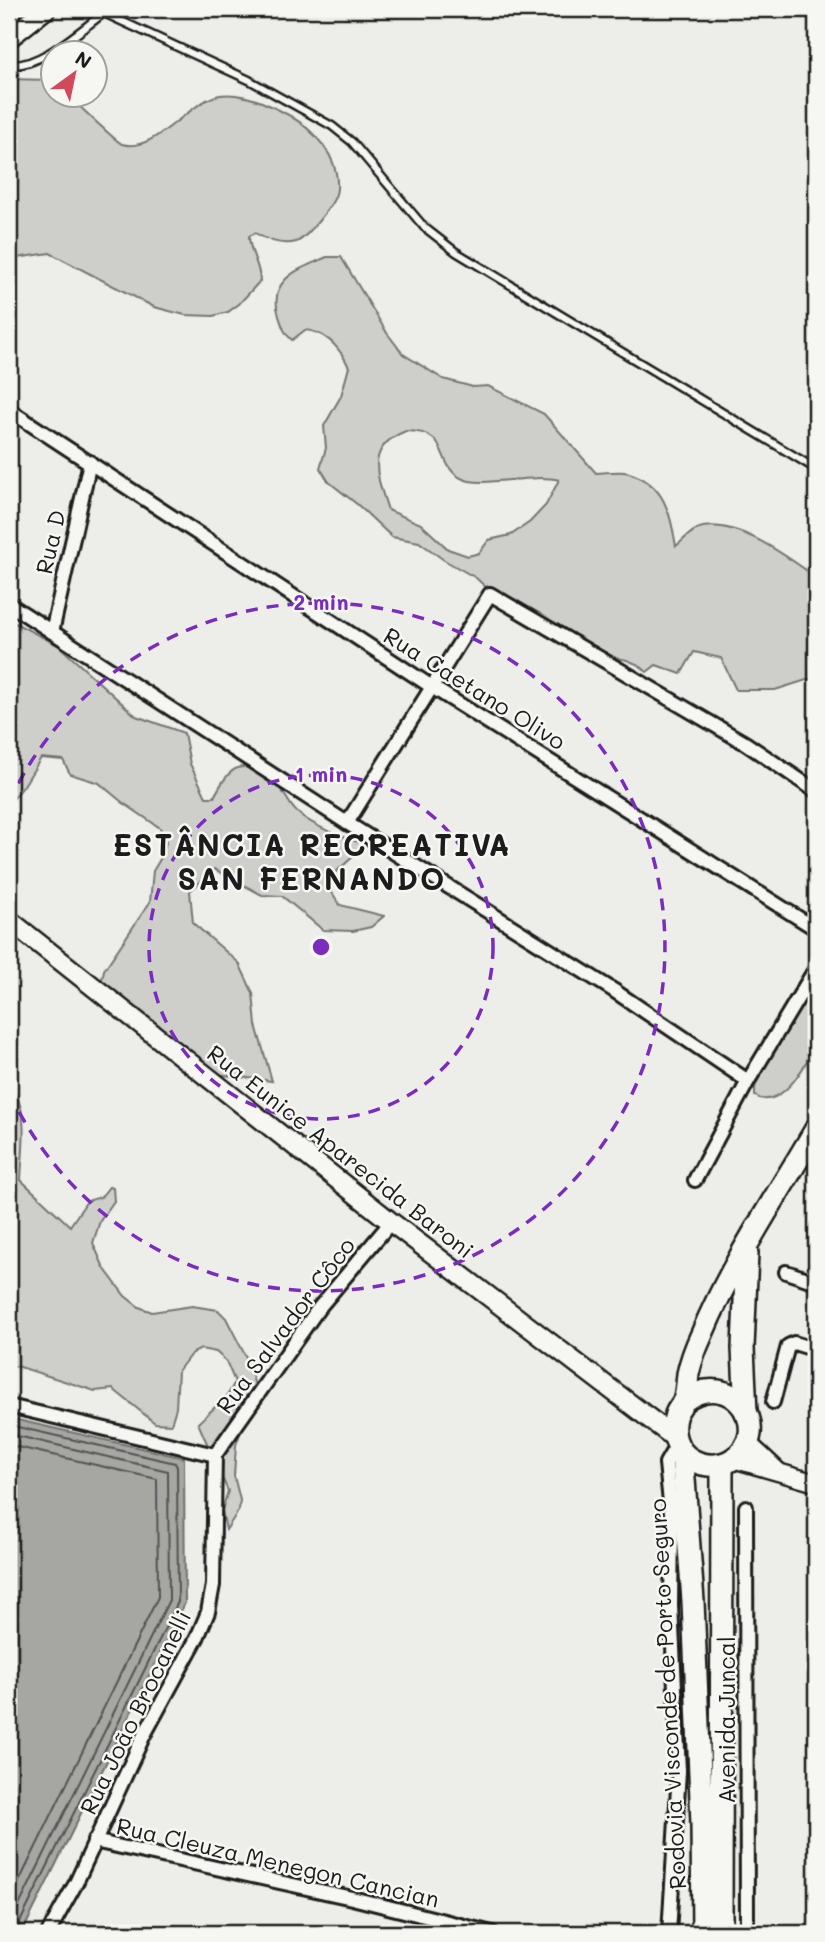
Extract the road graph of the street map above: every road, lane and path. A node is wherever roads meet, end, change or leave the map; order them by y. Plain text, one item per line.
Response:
1 (46, 9) edge
2 (9, 38) edge
3 (9, 65) edge
4 (9, 410) edge
5 (90, 462) junction
6 (816, 469) edge
7 (9, 604) edge
8 (52, 632) junction
9 (432, 687) junction
10 (816, 791) edge
11 (346, 823) junction
12 (9, 920) edge
13 (816, 929) edge
14 (816, 968) edge
15 (748, 1081) junction
16 (816, 1129) edge
17 (695, 1180) dead end
18 (391, 1222) junction
19 (747, 1247) junction
20 (786, 1272) dead end
21 (816, 1282) edge
22 (816, 1350) edge
23 (773, 1402) dead end
24 (9, 1406) edge
25 (746, 1413) junction
26 (679, 1431) junction
27 (747, 1442) junction
28 (215, 1455) junction
29 (728, 1462) junction
30 (778, 1471) junction
31 (816, 1483) edge
32 (746, 1507) dead end
33 (94, 1841) junction
34 (450, 1929) edge
35 (48, 1933) edge
36 (492, 1933) edge
37 (669, 1933) edge
38 (703, 1933) edge
39 (722, 1933) edge
40 (747, 1933) edge

1 - 2 main road
3 - 6 lane
4 - 5 street, Rua Caetano Olivo
5 - 8 street, Rua D
5 - 9 street, Rua Caetano Olivo
7 - 8 street
8 - 11 street
9 - 10 street
9 - 11 street
9 - 13 street, Rua Caetano Olivo
11 - 15 street
12 - 18 main road, Rua Eunice Aparecida Baroni
14 - 15 street
15 - 17 street
16 - 19 main road, Rodovia Visconde de Porto Seguro
18 - 26 main road, Rua Eunice Aparecida Baroni
18 - 28 street, Rua Salvador Côco
19 - 25 main road, Rodovia Visconde de Porto Seguro
19 - 26 main road, Rodovia Visconde de Porto Seguro
20 - 21 street
22 - 23 street
24 - 28 street
25 - 26 main road
25 - 27 main road
26 - 29 main road
26 - 37 street
26 - 38 main road, Rodovia Visconde de Porto Seguro
27 - 29 main road
27 - 30 street
28 - 33 street, Rua João Brocanelli
29 - 30 street
29 - 39 main road, Rodovia Visconde de Porto Seguro
30 - 31 street
32 - 40 street, Avenida Juncal
33 - 34 street, Rua Cleuza Menegon Cancian
33 - 35 street, Rua João Brocanelli
34 - 36 street, Rua Cleuza Menegon Cancian

